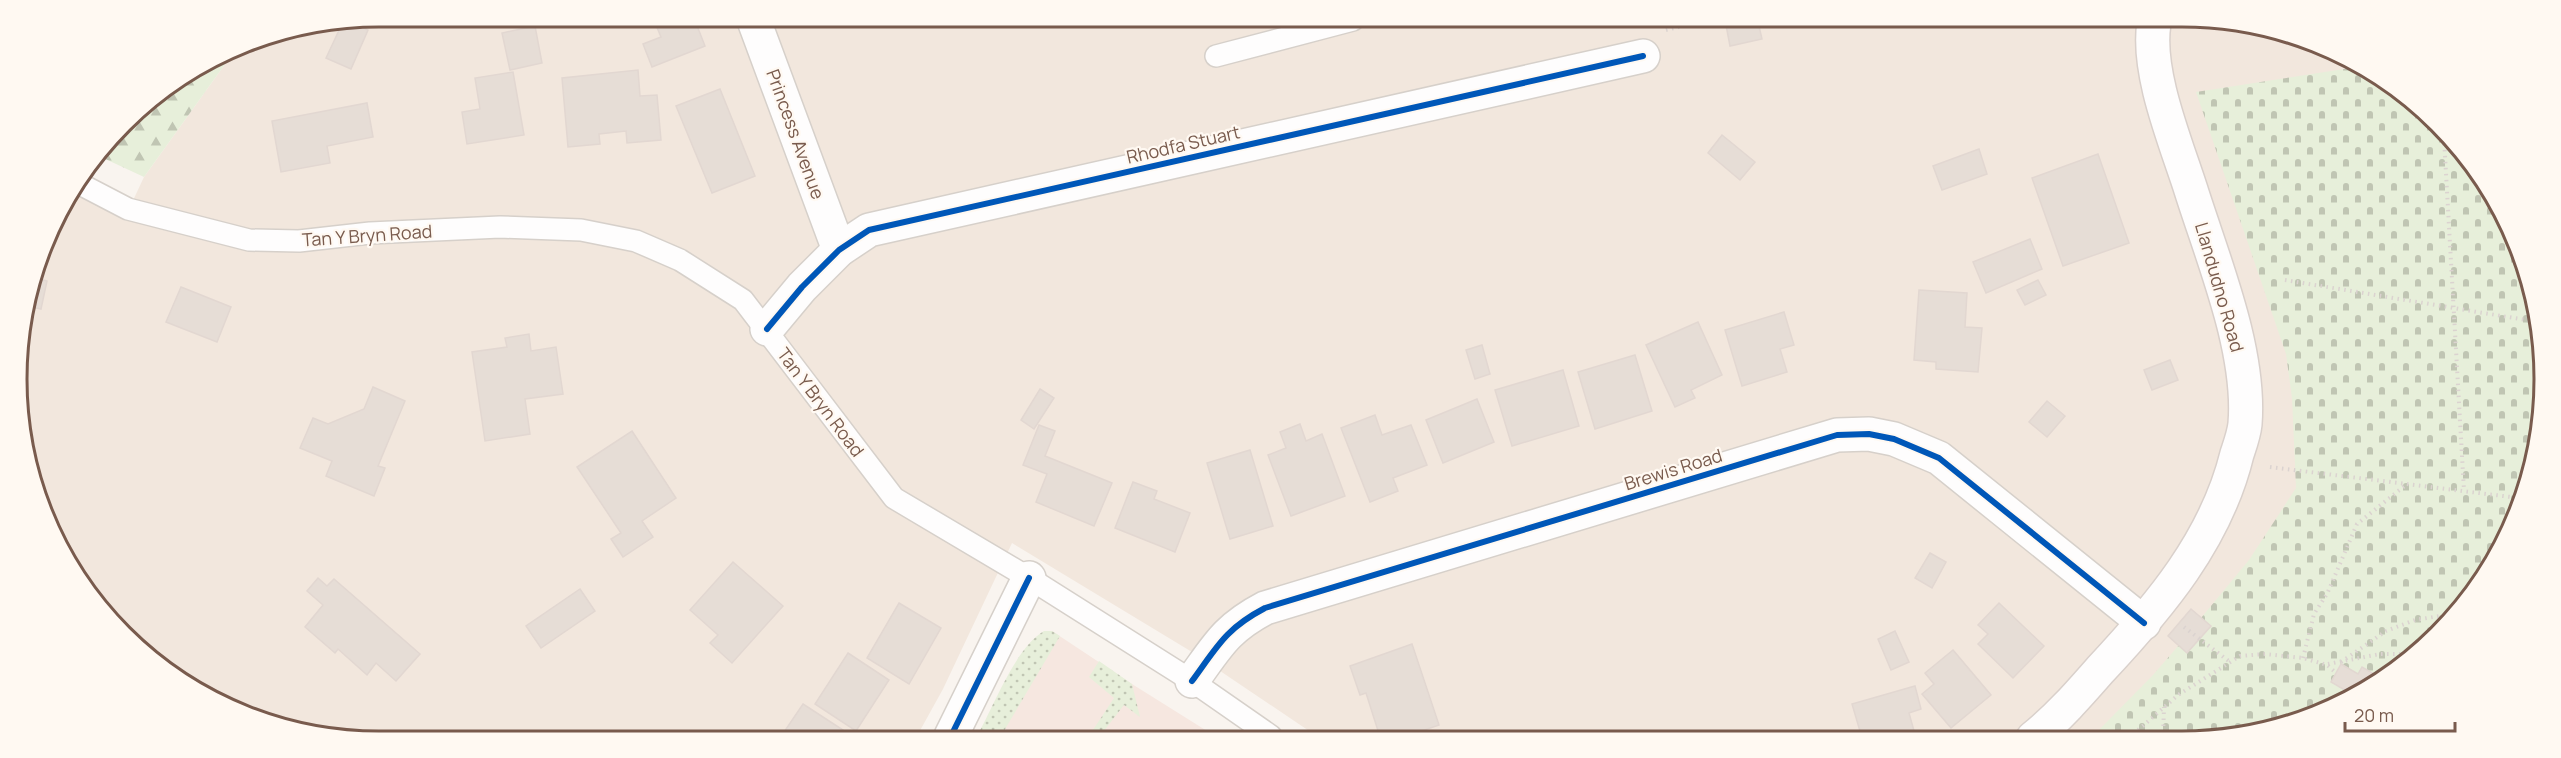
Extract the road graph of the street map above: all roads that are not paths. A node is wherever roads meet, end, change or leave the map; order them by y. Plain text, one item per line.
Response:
1 (756, 27) edge
2 (1326, 27) edge
3 (2153, 27) edge
4 (1216, 56) dead end
5 (1643, 56) dead end
6 (84, 186) edge
7 (838, 250) junction
8 (767, 329) junction
9 (1029, 578) junction
10 (2151, 615) junction
11 (1192, 681) junction
12 (953, 731) edge
13 (1264, 731) edge
14 (2042, 731) edge

1 - 7 street, Princess Avenue
2 - 4 lane
3 - 10 street, Llandudno Road
5 - 7 street, Rhodfa Stuart
6 - 8 lane, Tan Y Bryn Road
7 - 8 street, Rhodfa Stuart
8 - 9 lane, Tan Y Bryn Road
9 - 11 lane, Tan Y Bryn Road
9 - 12 street
10 - 11 street, Brewis Road
10 - 14 street, Llandudno Road
11 - 13 lane, Tan Y Bryn Road

